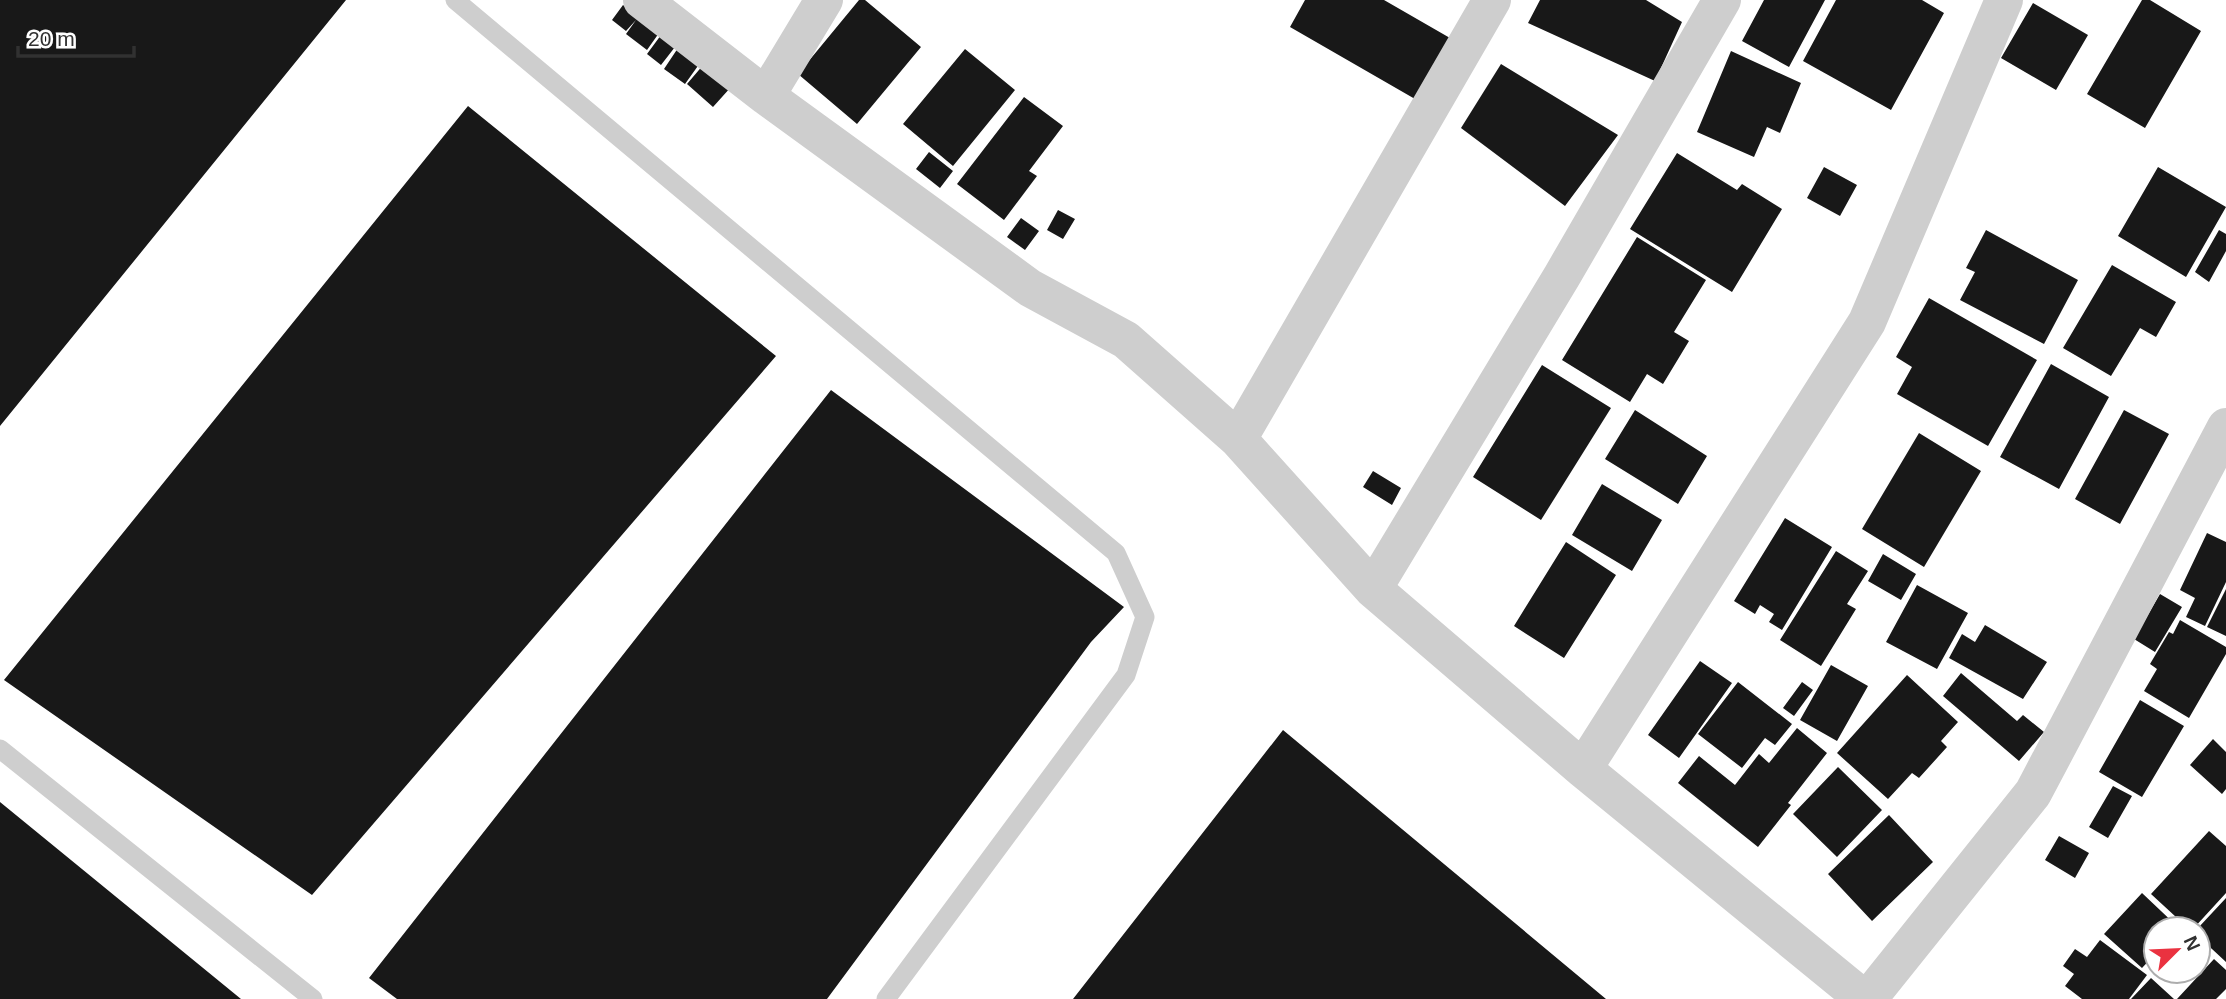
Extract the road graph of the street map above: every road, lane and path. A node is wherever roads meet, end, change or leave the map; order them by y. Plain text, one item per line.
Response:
1 (455, 0) edge
2 (642, 0) edge
3 (824, 0) edge
4 (1492, 0) edge
5 (1723, 0) edge
6 (2004, 0) edge
7 (766, 96) junction
8 (2226, 427) edge
9 (1238, 439) junction
10 (1373, 589) junction
11 (0, 749) edge
12 (1583, 769) junction
13 (313, 999) edge
14 (886, 999) edge
15 (1866, 999) edge

1 - 14 lane
2 - 7 street
3 - 7 street
4 - 9 street
5 - 10 street
6 - 12 street
7 - 9 street
8 - 15 street
9 - 10 street
10 - 12 street
11 - 13 lane
12 - 15 street

